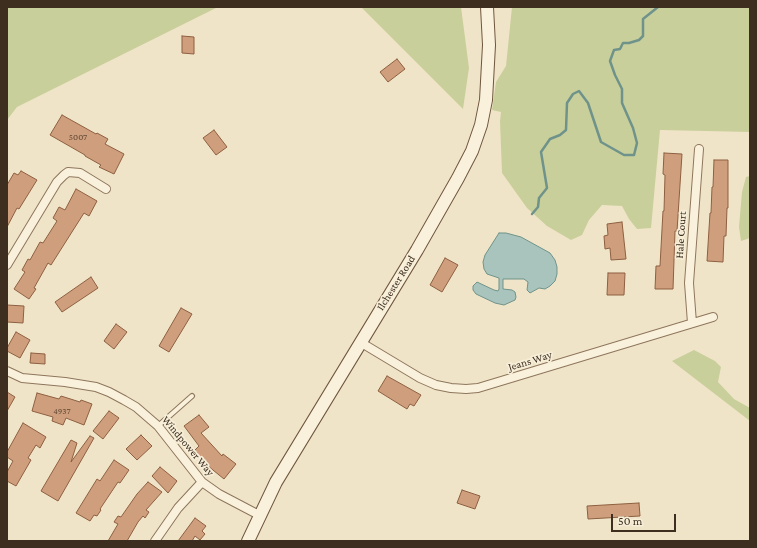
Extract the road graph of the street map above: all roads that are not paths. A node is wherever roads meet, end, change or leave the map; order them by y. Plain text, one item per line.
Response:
1 (487, 7) edge
2 (699, 149) dead end
3 (106, 189) dead end
4 (7, 265) edge
5 (713, 317) dead end
6 (692, 323) junction
7 (360, 342) junction
8 (7, 371) edge
9 (192, 396) dead end
10 (158, 426) junction
11 (202, 482) junction
12 (259, 515) junction
13 (155, 541) edge
14 (248, 541) edge

1 - 7 street, Ilchester Road
2 - 6 street, Hale Court
3 - 4 street
5 - 6 street, Jeans Way
6 - 7 street, Jeans Way
7 - 12 street, Ilchester Road
8 - 10 street, Windpower Way
9 - 10 lane
10 - 11 street, Windpower Way
11 - 12 street, Windpower Way
11 - 13 street
12 - 14 street, Ilchester Road

